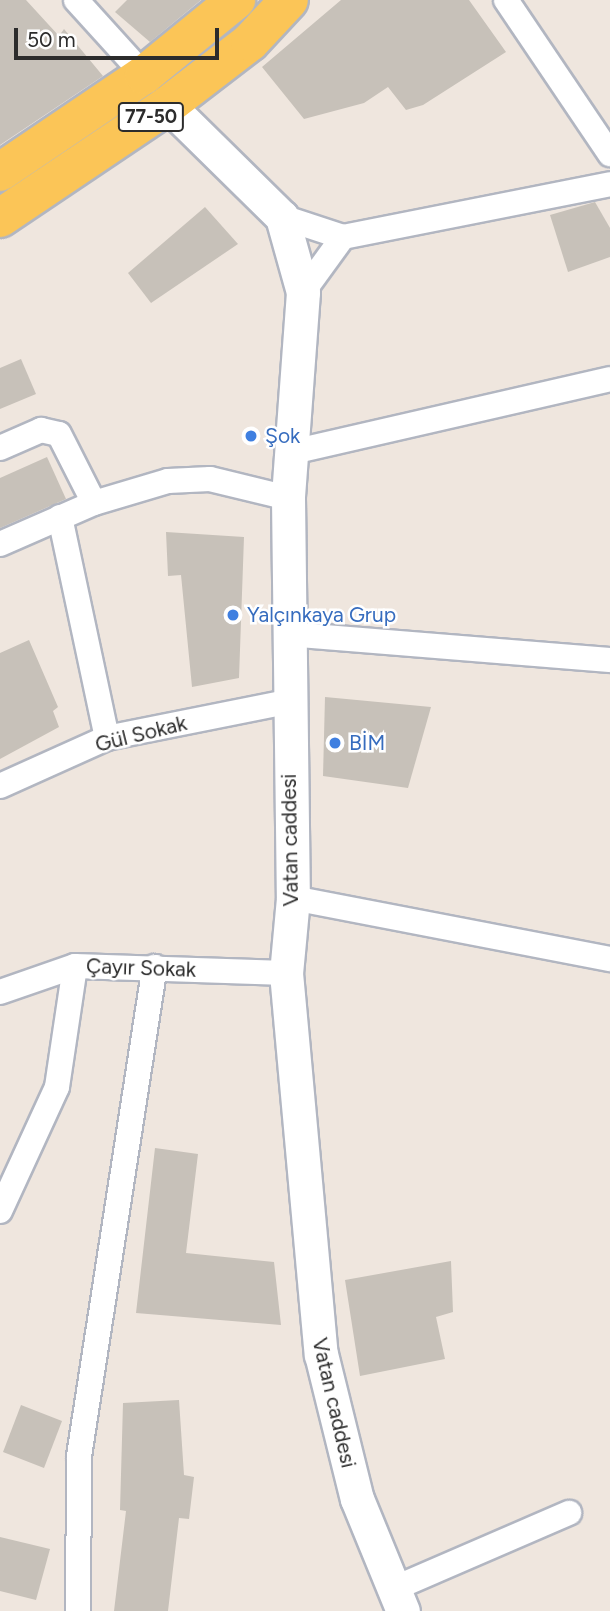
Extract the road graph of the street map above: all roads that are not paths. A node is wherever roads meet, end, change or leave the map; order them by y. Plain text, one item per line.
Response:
1 (76, 0) edge
2 (236, 0) edge
3 (289, 0) edge
4 (506, 0) edge
5 (144, 75) junction
6 (168, 105) junction
7 (610, 154) edge
8 (0, 172) edge
9 (610, 184) edge
10 (282, 217) junction
11 (0, 218) edge
12 (343, 237) junction
13 (303, 292) junction
14 (610, 379) edge
15 (0, 448) edge
16 (292, 452) junction
17 (288, 498) junction
18 (94, 503) junction
19 (60, 517) junction
20 (0, 544) edge
21 (287, 634) junction
22 (610, 660) edge
23 (287, 702) junction
24 (107, 738) junction
25 (0, 786) edge
26 (293, 898) junction
27 (610, 959) edge
28 (75, 966) junction
29 (155, 967) junction
30 (286, 973) junction
31 (0, 992) edge
32 (0, 1211) edge
33 (569, 1513) dead end
34 (398, 1600) edge
35 (78, 1611) edge

1 - 5 street
2 - 5 main road, 77-50
3 - 6 main road, 77-50
4 - 7 street
5 - 6 main road
5 - 8 main road, 77-50
6 - 10 street, Vatan caddesi
6 - 11 main road, 77-50
9 - 12 street
10 - 12 street
10 - 13 street, Vatan caddesi
12 - 13 street
13 - 16 street, Vatan caddesi
14 - 16 street
15 - 18 street
16 - 17 street, Vatan caddesi
17 - 18 street
17 - 21 street, Vatan caddesi
18 - 19 street
19 - 20 street
19 - 24 street
21 - 22 street
21 - 23 street, Vatan caddesi
23 - 24 street, Gül Sokak
23 - 26 street, Vatan caddesi
24 - 25 street, Gül Sokak
26 - 27 street
26 - 30 street, Vatan caddesi
28 - 29 street, Çayır Sokak
28 - 31 street, Çayır Sokak
28 - 32 street
29 - 30 street, Çayır Sokak
29 - 35 street
30 - 34 street, Vatan caddesi
33 - 34 street

